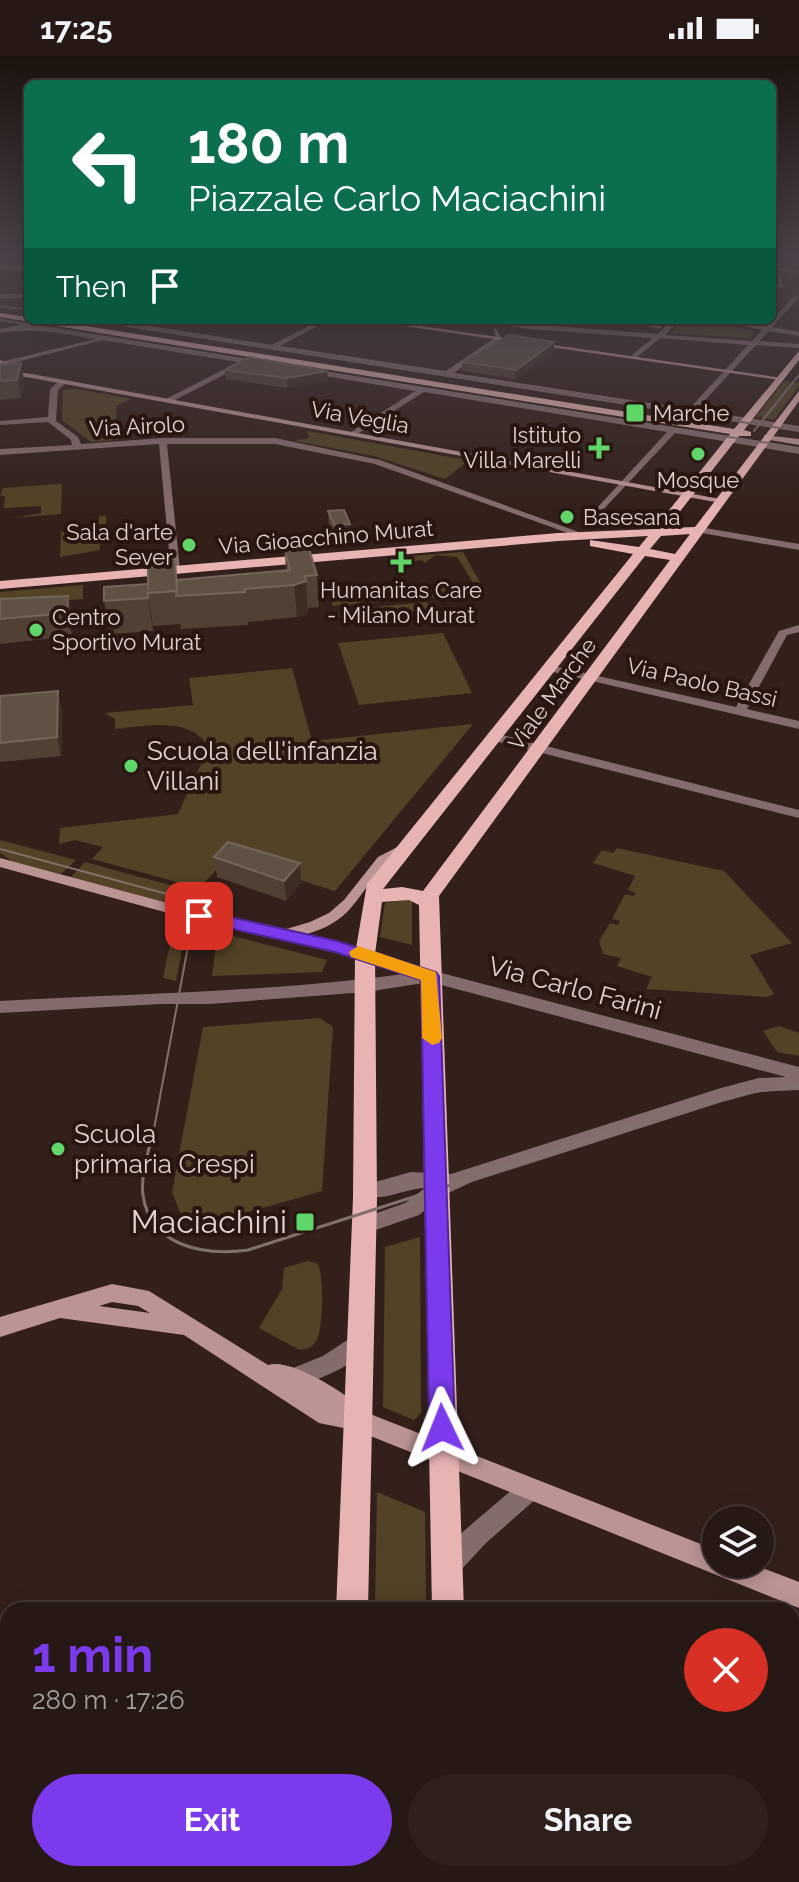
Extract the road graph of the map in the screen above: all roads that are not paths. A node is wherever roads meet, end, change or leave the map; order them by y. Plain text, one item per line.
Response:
1 (81, 342) edge
2 (154, 342) edge
3 (194, 342) edge
4 (240, 342) edge
5 (283, 342) edge
6 (492, 342) edge
7 (531, 342) edge
8 (652, 342) edge
9 (755, 342) edge
10 (766, 342) edge
11 (799, 346) edge
12 (274, 347) junction
13 (799, 354) edge
14 (253, 357) junction
15 (635, 357) junction
16 (7, 364) edge
17 (729, 371) junction
18 (0, 374) edge
19 (447, 374) junction
20 (26, 375) junction
21 (779, 378) junction
22 (795, 380) dead end
23 (63, 382) junction
24 (422, 390) junction
25 (799, 394) edge
26 (169, 401) junction
27 (691, 411) junction
28 (52, 419) junction
29 (0, 423) edge
30 (799, 428) edge
31 (737, 430) junction
32 (673, 431) junction
33 (354, 434) junction
34 (769, 435) junction
35 (799, 439) edge
36 (163, 441) junction
37 (77, 447) junction
38 (799, 451) edge
39 (0, 452) edge
40 (625, 483) junction
41 (687, 493) junction
42 (721, 500) junction
43 (600, 510) dead end
44 (699, 530) junction
45 (657, 532) junction
46 (582, 535) junction
47 (558, 537) junction
48 (799, 547) edge
49 (642, 551) junction
50 (174, 553) junction
51 (678, 558) junction
52 (175, 570) junction
53 (140, 572) junction
54 (0, 585) edge
55 (796, 628) edge
56 (549, 668) junction
57 (591, 678) junction
58 (740, 711) junction
59 (799, 725) edge
60 (494, 737) junction
61 (539, 748) junction
62 (799, 814) edge
63 (405, 847) junction
64 (0, 862) edge
65 (385, 873) junction
66 (438, 882) junction
67 (372, 898) junction
68 (429, 903) junction
69 (283, 935) junction
70 (365, 954) junction
71 (430, 976) junction
72 (366, 986) junction
73 (0, 1007) edge
74 (799, 1074) edge
75 (799, 1083) edge
76 (437, 1185) junction
77 (370, 1192) junction
78 (364, 1226) junction
79 (56, 1310) junction
80 (0, 1327) edge
81 (188, 1328) junction
82 (361, 1341) junction
83 (253, 1366) junction
84 (291, 1379) junction
85 (358, 1420) junction
86 (443, 1456) junction
87 (529, 1490) junction
88 (702, 1557) edge
89 (447, 1568) junction
90 (756, 1578) edge
91 (799, 1595) edge
92 (352, 1602) edge
93 (448, 1602) edge

1 - 16 street
2 - 14 street
3 - 14 main road
4 - 12 street
5 - 12 street
6 - 19 street
7 - 15 street
8 - 15 street
9 - 17 street
10 - 11 street
12 - 14 street
12 - 19 street
13 - 21 main road, Viale Marche
14 - 24 street
14 - 26 street
14 - 31 main road
15 - 17 street
16 - 18 street
16 - 20 street, Via Veglia
17 - 21 street
17 - 27 street
18 - 20 street, Via Veglia
19 - 27 street
20 - 23 street, Via Veglia
21 - 22 main road
21 - 31 main road, Viale Marche
23 - 26 street, Via Veglia
23 - 28 street
24 - 32 street
24 - 33 street
25 - 34 main road, Viale Marche
26 - 33 street, Via Veglia
27 - 31 street
28 - 29 street
28 - 37 street
30 - 34 street
31 - 32 street
31 - 34 main road
31 - 41 main road, Viale Marche
32 - 40 street
33 - 40 street, Via Veglia
34 - 35 street
34 - 38 street
34 - 42 main road, Viale Marche
36 - 37 street, Via Airolo
36 - 46 street, Via Airolo
36 - 50 street
37 - 39 street, Via Airolo
40 - 41 street, Via Veglia
40 - 43 street
41 - 42 street
41 - 45 main road, Viale Marche
42 - 44 main road, Viale Marche
44 - 45 main road
44 - 48 street
44 - 51 main road, Viale Marche
45 - 46 main road, Via Gioacchino Murat
45 - 49 main road, Viale Marche
46 - 47 main road, Via Gioacchino Murat
47 - 49 main road
47 - 52 main road, Via Gioacchino Murat
49 - 51 main road
49 - 56 main road, Viale Marche
50 - 52 street
50 - 53 street
51 - 57 main road, Viale Marche
52 - 53 main road, Via Gioacchino Murat
53 - 54 main road, Via Gioacchino Murat
55 - 58 street
56 - 57 street, Via Paolo Bassi
56 - 60 main road, Viale Marche
57 - 58 street, Via Paolo Bassi
57 - 61 main road, Viale Marche
58 - 59 street, Via Paolo Bassi
60 - 61 street
60 - 63 main road, Viale Marche
61 - 62 street
61 - 66 main road, Viale Marche
63 - 65 main road, Viale Marche
63 - 69 street
64 - 69 street
65 - 66 main road
65 - 67 main road, Viale Marche
66 - 68 main road, Viale Marche
67 - 68 main road
67 - 70 main road
68 - 71 main road
69 - 70 street
70 - 71 street
70 - 72 main road
71 - 72 street
71 - 74 street, Via Carlo Farini
71 - 76 main road
72 - 73 street
72 - 77 main road
75 - 76 street
76 - 77 street
76 - 78 street
76 - 86 main road
77 - 78 main road
78 - 82 main road
79 - 80 street
79 - 81 street
79 - 81 street
81 - 83 street
82 - 84 street
82 - 85 main road
83 - 84 street
83 - 85 street
84 - 85 street
85 - 86 street
85 - 92 main road
86 - 87 street
86 - 89 main road
87 - 88 street
87 - 89 street
89 - 93 main road
90 - 91 street

